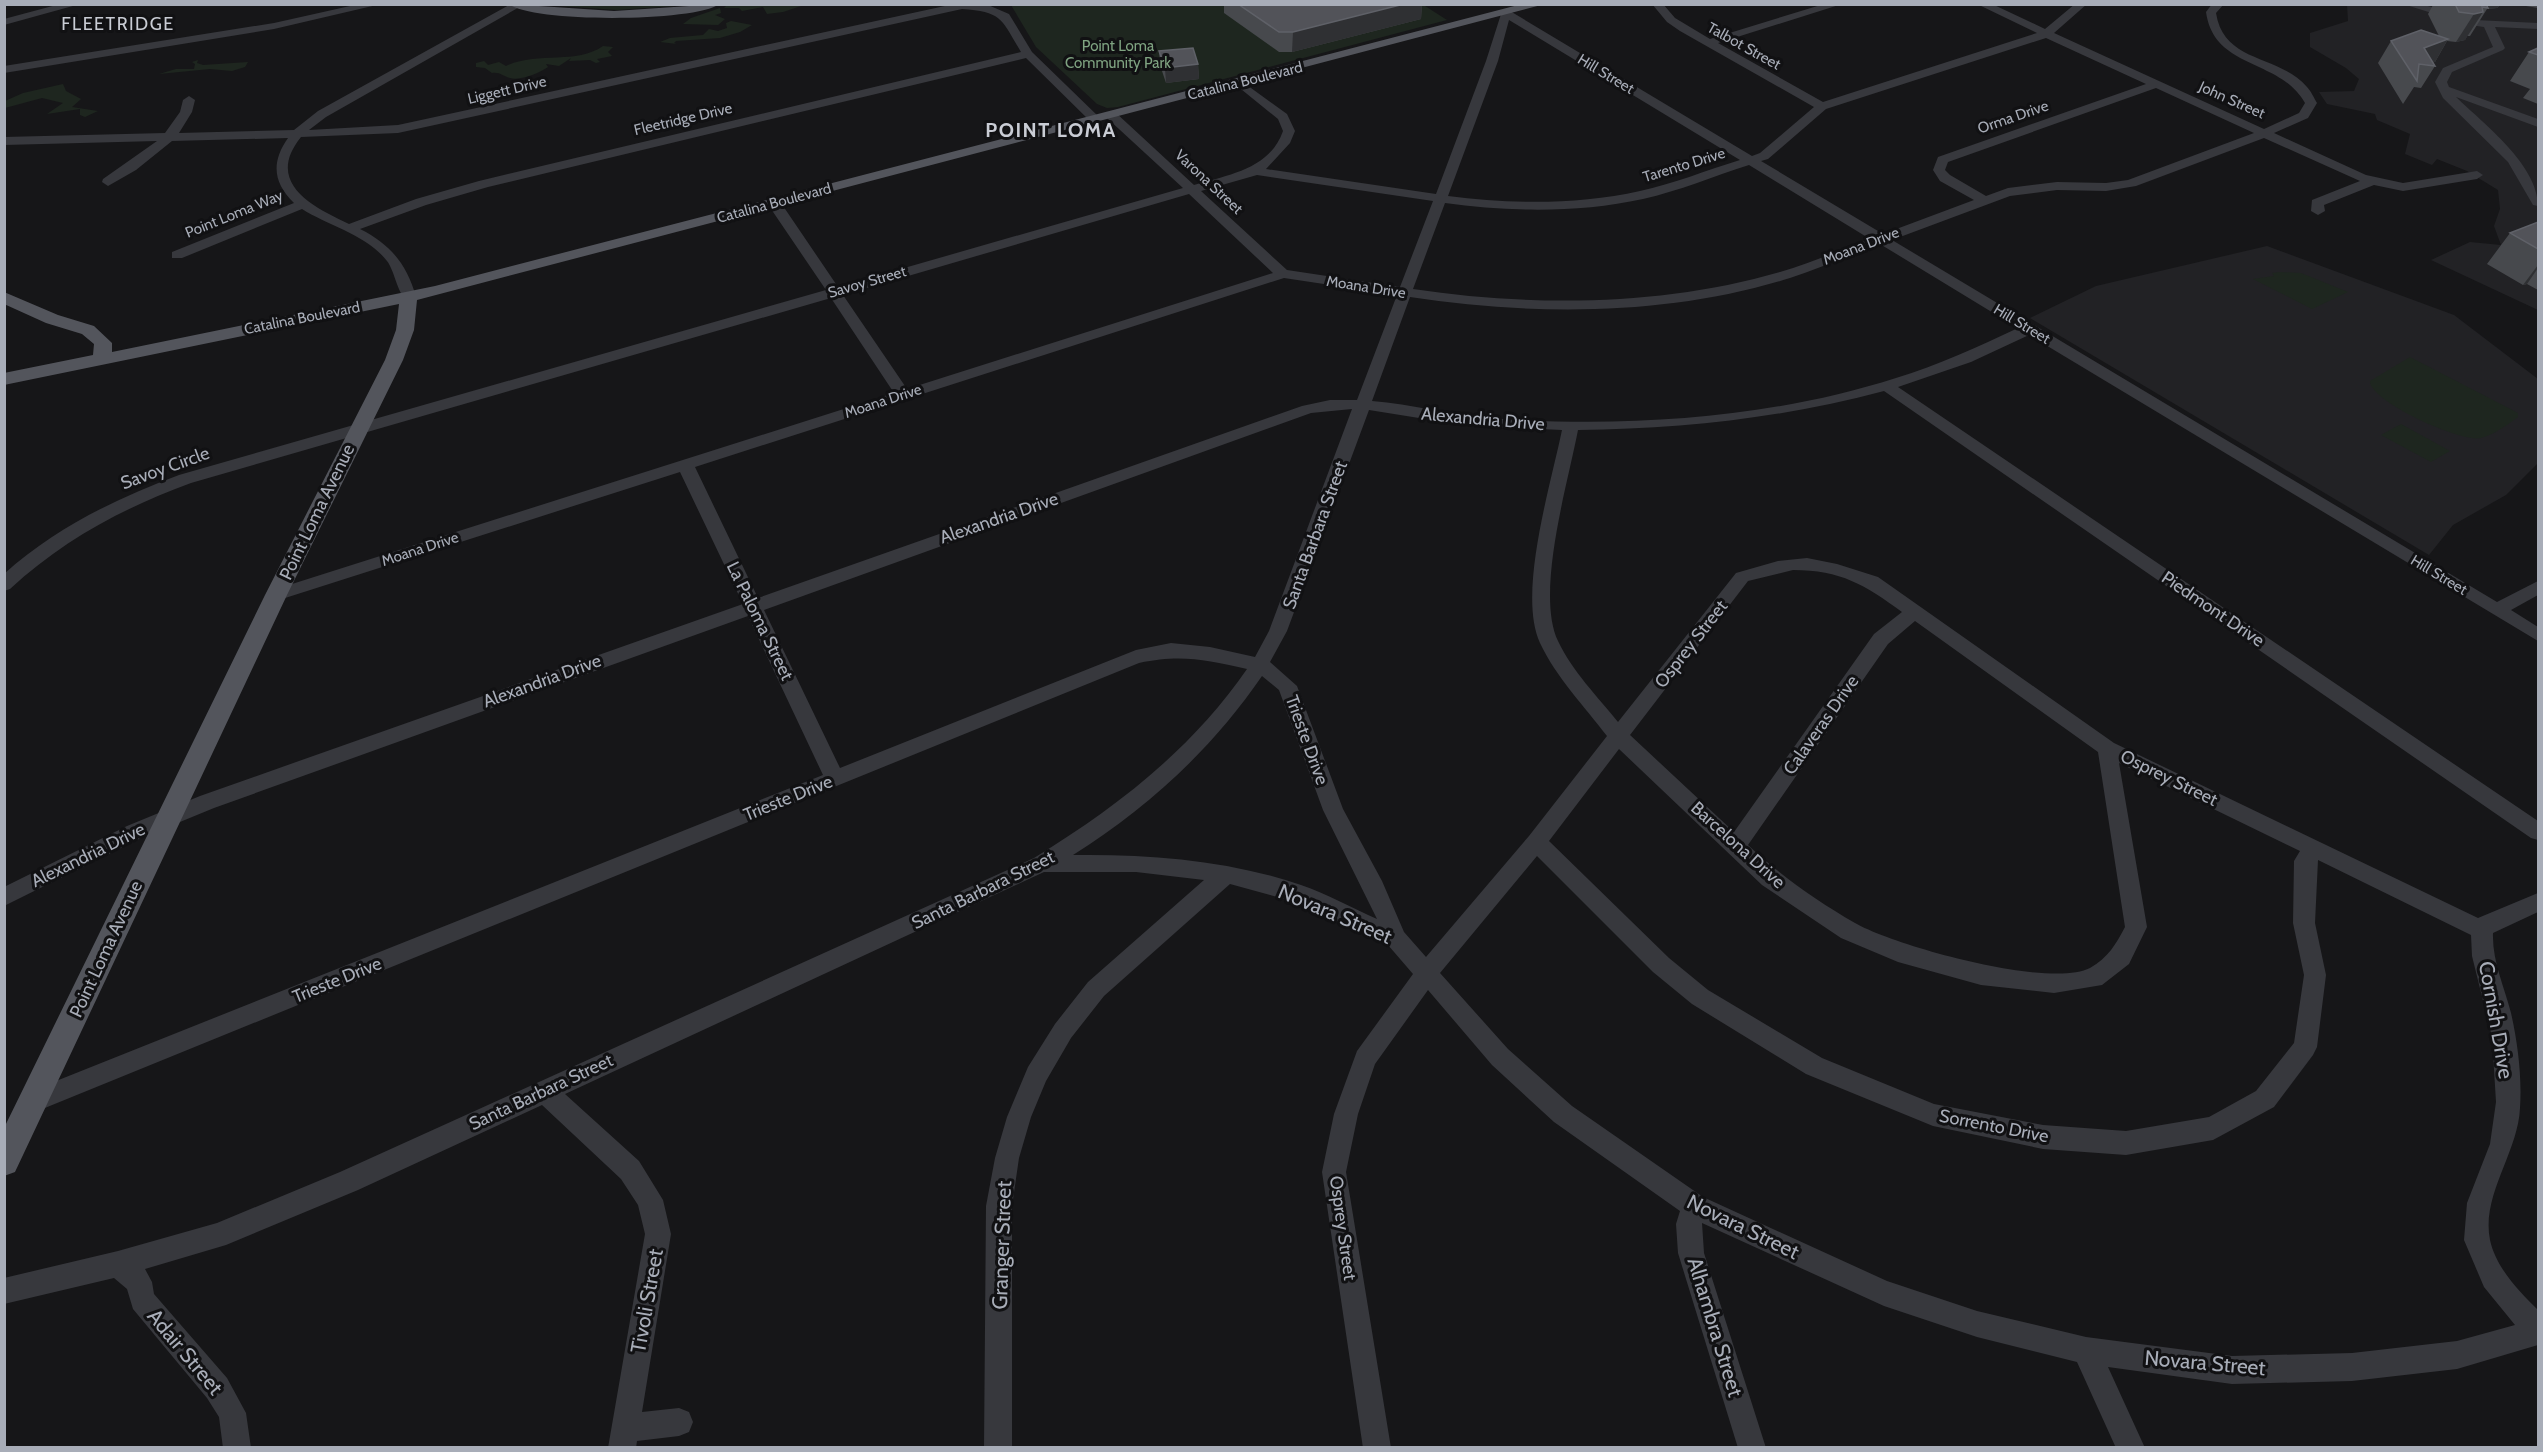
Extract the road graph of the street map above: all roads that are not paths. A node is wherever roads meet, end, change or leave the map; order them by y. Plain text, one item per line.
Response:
1 (75, 4) edge
2 (376, 4) edge
3 (713, 4) edge
4 (1539, 4) edge
5 (1658, 4) edge
6 (1837, 4) edge
7 (1982, 4) edge
8 (2082, 4) edge
9 (2219, 4) edge
10 (2408, 4) edge
11 (517, 5) edge
12 (1506, 14) junction
13 (4, 22) edge
14 (2489, 25) junction
15 (2538, 26) edge
16 (2046, 34) junction
17 (1708, 43) junction
18 (1028, 54) junction
19 (4, 70) edge
20 (1240, 83) junction
21 (2156, 84) junction
22 (2444, 89) junction
23 (189, 100) dead end
24 (1822, 106) junction
25 (1112, 115) junction
26 (1095, 119) junction
27 (2538, 123) edge
28 (2265, 133) junction
29 (297, 134) junction
30 (166, 138) junction
31 (4, 141) edge
32 (1751, 162) junction
33 (1257, 171) junction
34 (2477, 175) dead end
35 (2372, 181) junction
36 (108, 182) dead end
37 (1193, 190) junction
38 (1440, 199) junction
39 (1984, 200) junction
40 (2538, 202) edge
41 (774, 203) junction
42 (303, 204) junction
43 (2318, 211) dead end
44 (350, 228) junction
45 (1880, 239) junction
46 (177, 255) dead end
47 (1283, 274) junction
48 (834, 292) junction
49 (1405, 293) junction
50 (4, 297) edge
51 (409, 297) junction
52 (2029, 329) junction
53 (102, 358) junction
54 (4, 379) edge
55 (1888, 387) junction
56 (903, 395) junction
57 (1363, 406) junction
58 (1571, 427) junction
59 (359, 428) junction
60 (685, 464) junction
61 (4, 585) edge
62 (2538, 587) edge
63 (276, 595) junction
64 (753, 605) junction
65 (2498, 610) junction
66 (1914, 612) junction
67 (2538, 635) edge
68 (1261, 665) junction
69 (1619, 737) junction
70 (2107, 748) junction
71 (835, 778) junction
72 (169, 816) junction
73 (2538, 832) edge
74 (1536, 842) junction
75 (1737, 845) junction
76 (2314, 849) junction
77 (1041, 864) junction
78 (1226, 874) junction
79 (4, 897) edge
80 (2538, 902) edge
81 (2482, 930) junction
82 (1396, 938) junction
83 (1428, 975) junction
84 (543, 1090) junction
85 (35, 1101) junction
86 (4, 1162) edge
87 (1694, 1206) junction
88 (118, 1264) junction
89 (4, 1291) edge
90 (2538, 1330) edge
91 (2086, 1351) junction
92 (679, 1422) dead end
93 (624, 1438) edge
94 (237, 1448) edge
95 (998, 1448) edge
96 (1377, 1448) edge
97 (1752, 1448) edge
98 (2131, 1448) edge

1 - 13 street
2 - 19 street
3 - 11 main road
4 - 12 main road, Catalina Boulevard
5 - 17 street, Talbot Street
6 - 17 street
7 - 16 street, John Street
8 - 16 street, Tarento Drive
9 - 28 street, Moana Drive
10 - 14 street
11 - 29 street, Point Loma Avenue
12 - 20 main road, Catalina Boulevard
12 - 32 street, Hill Street
12 - 38 street, Santa Barbara Street
14 - 15 street
14 - 22 street
16 - 21 street, John Street
16 - 24 street, Tarento Drive
17 - 24 street, Talbot Street
18 - 26 street
18 - 29 street, Liggett Drive
18 - 44 street, Fleetridge Drive
20 - 25 main road, Catalina Boulevard
20 - 33 street
21 - 28 street, John Street
21 - 39 street, Orma Drive
22 - 27 street
22 - 40 street
23 - 30 street
24 - 32 street, Tarento Drive
25 - 26 main road, Catalina Boulevard
25 - 37 street, Varona Street
26 - 41 main road, Catalina Boulevard
28 - 35 street, John Street
28 - 39 street, Moana Drive
29 - 30 street, Liggett Drive
29 - 42 street, Point Loma Avenue
30 - 31 street, Liggett Drive
30 - 36 street
32 - 38 street, Tarento Drive
32 - 45 street, Hill Street
33 - 37 street, Savoy Street
33 - 38 street, Tarento Drive
34 - 35 street, John Street
35 - 43 street
37 - 47 street, Varona Street
37 - 48 street, Savoy Street
38 - 49 street, Santa Barbara Street
39 - 45 street, Moana Drive
41 - 48 street
41 - 51 main road, Catalina Boulevard
42 - 44 street, Point Loma Avenue
42 - 46 street, Point Loma Way
44 - 51 street, Point Loma Avenue
45 - 49 street, Moana Drive
45 - 52 street, Hill Street
47 - 49 street, Moana Drive
47 - 56 street, Moana Drive
48 - 56 street
48 - 59 street, Savoy Street
49 - 57 street, Santa Barbara Street
50 - 53 main road
51 - 53 main road, Catalina Boulevard
51 - 59 main road, Point Loma Avenue
52 - 55 street, Alexandria Drive
52 - 65 street, Hill Street
53 - 54 main road, Catalina Boulevard
55 - 58 street, Alexandria Drive
55 - 73 street, Piedmont Drive
56 - 60 street, Moana Drive
57 - 58 street, Alexandria Drive
57 - 64 street, Alexandria Drive
57 - 68 street, Santa Barbara Street
58 - 69 street, Barcelona Drive
59 - 61 street, Savoy Circle
59 - 63 main road, Point Loma Avenue
60 - 63 street, Moana Drive
60 - 64 street, La Paloma Street
62 - 65 street
63 - 72 main road, Point Loma Avenue
64 - 71 street, La Paloma Street
64 - 72 street, Alexandria Drive
65 - 67 street, Hill Street
66 - 69 street, Osprey Street
66 - 70 street, Osprey Street
66 - 75 street, Calaveras Drive
68 - 71 street, Trieste Drive
68 - 77 street, Santa Barbara Street
68 - 82 street, Trieste Drive
69 - 74 street, Osprey Street
69 - 75 street, Barcelona Drive
70 - 75 street, Barcelona Drive
70 - 76 street, Osprey Street
71 - 85 street, Trieste Drive
72 - 79 street, Alexandria Drive
72 - 85 main road, Point Loma Avenue
74 - 76 street, Sorrento Drive
74 - 83 street, Osprey Street
76 - 81 street, Osprey Street
77 - 78 street, Novara Street
77 - 84 street, Santa Barbara Street
78 - 82 street, Novara Street
78 - 95 street, Granger Street
80 - 81 street
81 - 90 street, Cornish Drive
82 - 83 street, Novara Street
83 - 87 street, Novara Street
83 - 96 street, Osprey Street
84 - 88 street, Santa Barbara Street
84 - 93 street, Tivoli Street
85 - 86 main road, Point Loma Avenue
87 - 91 street, Novara Street
87 - 97 street, Alhambra Street
88 - 89 street, Santa Barbara Street
88 - 94 street, Adair Street
90 - 91 street, Novara Street
91 - 98 street
92 - 93 street

